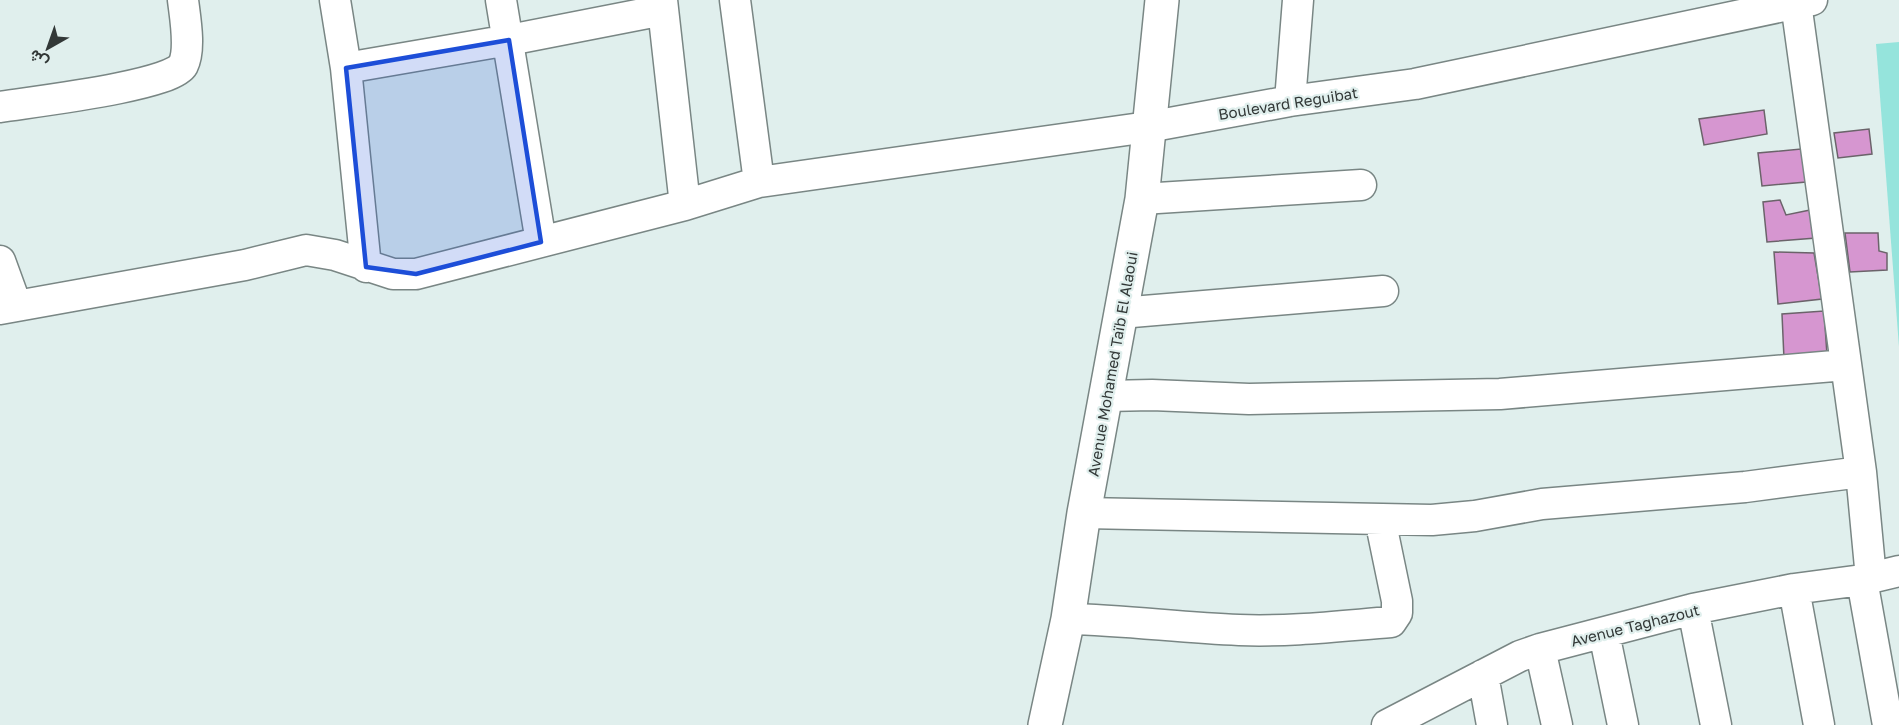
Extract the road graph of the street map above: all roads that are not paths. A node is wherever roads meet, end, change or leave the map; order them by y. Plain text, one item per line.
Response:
1 (183, 0) edge
2 (335, 0) edge
3 (501, 0) edge
4 (735, 0) edge
5 (1162, 0) edge
6 (1298, 0) edge
7 (1804, 2) edge
8 (662, 5) edge
9 (508, 40) junction
10 (346, 68) junction
11 (1290, 101) junction
12 (0, 107) edge
13 (1148, 127) junction
14 (759, 182) junction
15 (1361, 185) dead end
16 (1142, 199) junction
17 (685, 205) junction
18 (541, 242) junction
19 (0, 261) edge
20 (366, 267) junction
21 (1383, 291) dead end
22 (8, 307) edge
23 (1120, 313) junction
24 (1846, 365) junction
25 (1106, 396) junction
26 (1861, 472) junction
27 (1084, 513) junction
28 (1380, 519) junction
29 (1878, 576) edge
30 (1794, 590) junction
31 (1693, 609) junction
32 (1068, 619) junction
33 (1604, 633) junction
34 (1540, 649) junction
35 (1483, 675) junction
36 (1391, 724) edge
37 (1045, 725) edge
38 (1492, 725) edge
39 (1557, 725) edge
40 (1623, 725) edge
41 (1716, 725) edge
42 (1819, 725) edge
43 (1888, 725) edge

1 - 12 street
2 - 10 street
3 - 9 street
4 - 14 street
5 - 13 street, Avenue Mohamed Taïb El Alaoui
6 - 11 street
7 - 11 street, Boulevard Reguibat
7 - 24 street
8 - 9 street
8 - 17 street
9 - 10 street
9 - 18 street
10 - 20 street
11 - 13 street, Boulevard Reguibat
13 - 14 street, Boulevard Reguibat
13 - 16 street, Avenue Mohamed Taïb El Alaoui
14 - 17 street, Boulevard Reguibat
15 - 16 street
16 - 23 street, Avenue Mohamed Taïb El Alaoui
17 - 18 street, Boulevard Reguibat
18 - 20 street, Boulevard Reguibat
19 - 22 street
20 - 22 street, Boulevard Reguibat
21 - 23 street
23 - 25 street, Avenue Mohamed Taïb El Alaoui
24 - 25 street
24 - 26 street
25 - 27 street, Avenue Mohamed Taïb El Alaoui
26 - 28 street
26 - 29 street
27 - 28 street
27 - 32 street, Avenue Mohamed Taïb El Alaoui
28 - 32 street
29 - 30 street, Avenue Taghazout
29 - 43 street
30 - 31 street, Avenue Taghazout
30 - 42 street
31 - 33 street, Avenue Taghazout
31 - 41 street
32 - 37 street, Avenue Mohamed Taïb El Alaoui
33 - 34 street, Avenue Taghazout
33 - 40 street
34 - 35 street, Avenue Taghazout
34 - 39 street
35 - 36 street, Avenue Taghazout
35 - 38 street

